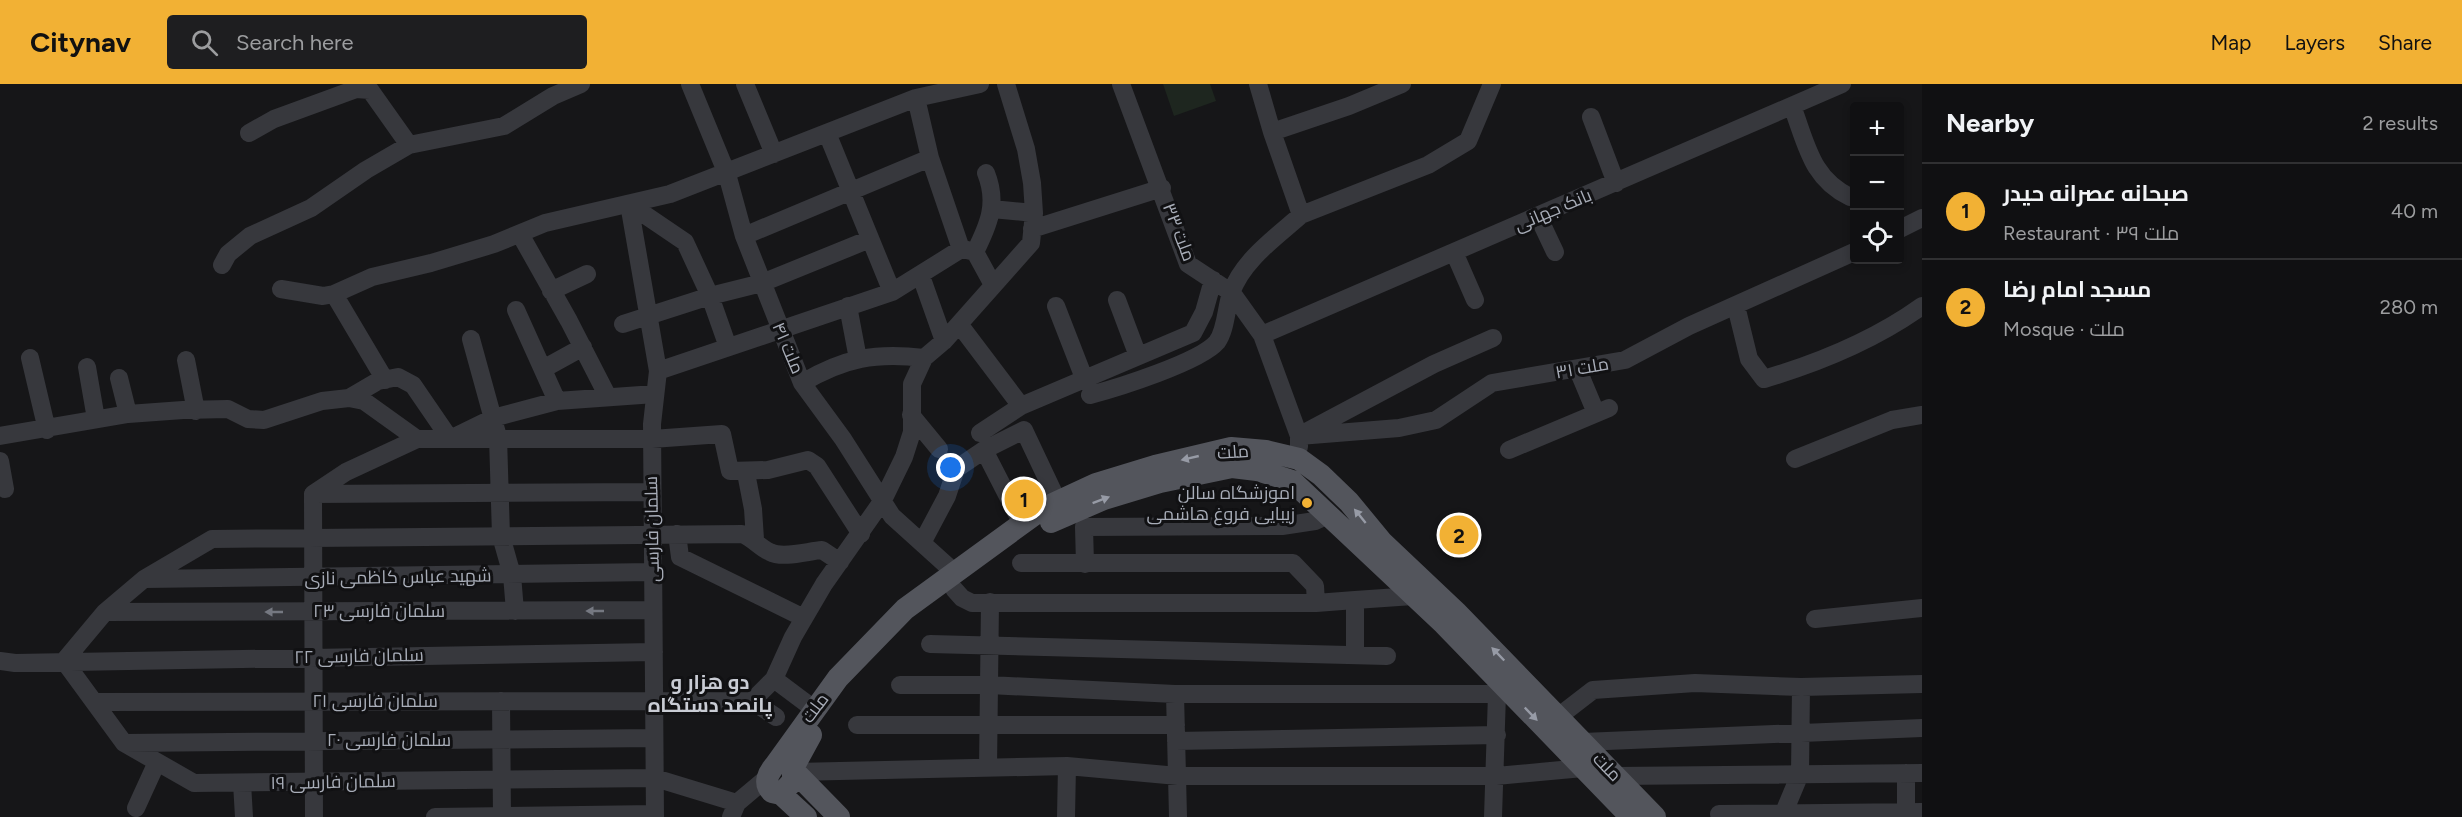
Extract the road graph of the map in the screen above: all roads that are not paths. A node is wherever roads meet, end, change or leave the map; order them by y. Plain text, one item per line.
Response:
1 (581, 84) edge
2 (690, 84) edge
3 (745, 84) edge
4 (980, 84) edge
5 (1006, 84) edge
6 (1121, 84) edge
7 (1258, 84) edge
8 (1402, 84) edge
9 (1492, 84) edge
10 (1842, 84) edge
11 (369, 87) edge
12 (916, 99) junction
13 (1792, 106) junction
14 (1591, 117) dead end
15 (1272, 132) junction
16 (249, 133) dead end
17 (827, 133) junction
18 (409, 145) junction
19 (774, 154) junction
20 (930, 158) junction
21 (986, 173) dead end
22 (727, 174) junction
23 (1616, 183) junction
24 (1162, 188) junction
25 (851, 192) junction
26 (1850, 197) dead end
27 (629, 204) junction
28 (992, 209) junction
29 (1301, 215) junction
30 (1538, 216) junction
31 (1922, 218) edge
32 (1033, 221) junction
33 (1904, 227) edge
34 (520, 234) junction
35 (744, 236) junction
36 (870, 239) junction
37 (968, 250) junction
38 (1454, 252) junction
39 (1555, 252) dead end
40 (1850, 254) edge
41 (222, 264) dead end
42 (587, 274) dead end
43 (921, 276) junction
44 (1213, 280) junction
45 (762, 283) junction
46 (993, 285) junction
47 (281, 290) dead end
48 (551, 291) junction
49 (892, 292) junction
50 (1232, 293) junction
51 (334, 294) junction
52 (710, 296) junction
53 (1117, 300) dead end
54 (1475, 300) dead end
55 (848, 306) junction
56 (1056, 306) dead end
57 (1736, 306) junction
58 (1922, 306) edge
59 (516, 310) dead end
60 (648, 317) junction
61 (623, 324) dead end
62 (959, 324) junction
63 (780, 328) junction
64 (1262, 335) junction
65 (1493, 338) dead end
66 (471, 339) dead end
67 (944, 341) junction
68 (583, 347) junction
69 (728, 347) junction
70 (1138, 356) junction
71 (30, 358) dead end
72 (924, 358) junction
73 (858, 359) junction
74 (186, 360) dead end
75 (87, 367) dead end
76 (543, 369) junction
77 (1578, 370) junction
78 (658, 371) junction
79 (119, 378) dead end
80 (1084, 378) junction
81 (385, 380) junction
82 (802, 383) junction
83 (655, 394) junction
84 (607, 395) junction
85 (1090, 395) dead end
86 (349, 398) junction
87 (557, 401) junction
88 (1021, 406) junction
89 (196, 411) junction
90 (128, 414) junction
91 (911, 415) junction
92 (1922, 415) edge
93 (493, 418) junction
94 (96, 419) junction
95 (47, 429) junction
96 (0, 436) edge
97 (1299, 436) junction
98 (498, 437) junction
99 (450, 439) junction
100 (652, 439) junction
101 (417, 440) junction
102 (982, 442) junction
103 (939, 449) dead end
104 (1509, 450) dead end
105 (1299, 459) junction
106 (1795, 459) dead end
107 (0, 461) edge
108 (746, 472) junction
109 (5, 489) dead end
110 (652, 492) junction
111 (498, 493) junction
112 (313, 494) junction
113 (883, 500) junction
114 (1058, 502) junction
115 (1328, 515) junction
116 (1022, 524) junction
117 (652, 534) junction
118 (677, 534) junction
119 (861, 534) junction
120 (501, 536) junction
121 (313, 538) junction
122 (755, 539) junction
123 (922, 543) junction
124 (1375, 548) junction
125 (840, 562) junction
126 (1020, 563) dead end
127 (1085, 564) junction
128 (653, 572) junction
129 (512, 575) junction
130 (314, 578) junction
131 (144, 579) junction
132 (954, 580) junction
133 (1413, 596) junction
134 (1355, 600) junction
135 (990, 602) junction
136 (1316, 603) junction
137 (1922, 608) edge
138 (653, 610) junction
139 (515, 611) junction
140 (105, 612) junction
141 (314, 612) junction
142 (804, 618) junction
143 (1815, 619) dead end
144 (930, 644) dead end
145 (991, 646) junction
146 (654, 652) junction
147 (1355, 655) junction
148 (1388, 656) dead end
149 (314, 657) junction
150 (0, 661) edge
151 (64, 661) junction
152 (774, 679) junction
153 (1922, 684) edge
154 (900, 685) dead end
155 (989, 685) junction
156 (1507, 686) junction
157 (1801, 687) junction
158 (1175, 694) junction
159 (314, 701) junction
160 (501, 701) junction
161 (655, 701) junction
162 (752, 701) junction
163 (96, 702) junction
164 (814, 709) junction
165 (776, 717) dead end
166 (1558, 717) junction
167 (857, 725) dead end
168 (987, 725) junction
169 (1922, 728) edge
170 (1802, 732) junction
171 (1176, 733) junction
172 (1497, 735) junction
173 (654, 738) junction
174 (502, 739) junction
175 (314, 741) junction
176 (1583, 742) junction
177 (124, 743) junction
178 (157, 762) junction
179 (1067, 766) junction
180 (988, 768) junction
181 (1583, 768) junction
182 (1914, 773) edge
183 (1800, 774) junction
184 (783, 775) junction
185 (1178, 776) junction
186 (1496, 776) junction
187 (1615, 776) junction
188 (655, 778) junction
189 (502, 780) junction
190 (314, 782) junction
191 (242, 783) junction
192 (136, 808) dead end
193 (734, 810) edge
194 (1719, 814) dead end
195 (1911, 814) edge
196 (1784, 815) edge
197 (655, 816) edge
198 (244, 817) edge
199 (314, 817) edge
200 (435, 817) edge
201 (502, 817) edge
202 (806, 817) edge
203 (839, 817) edge
204 (1066, 817) edge
205 (1178, 817) edge
206 (1493, 817) edge
207 (1631, 817) edge
208 (1655, 817) edge

1 - 18 street
2 - 22 street, ملت ۴۱
3 - 19 street
4 - 12 street
5 - 32 street
6 - 24 street, ملت ۳۳
7 - 15 street
8 - 15 street
9 - 29 street
10 - 13 street, بانک جهانی
11 - 16 street
11 - 18 street
12 - 17 street
12 - 20 street
13 - 23 street, بانک جهانی
13 - 26 street
14 - 23 street
15 - 29 street
17 - 19 street
17 - 25 street
18 - 41 street
19 - 22 street
20 - 25 street
20 - 37 street
21 - 28 street
22 - 27 street
22 - 35 street, ملت ۴۱
23 - 30 street, بانک جهانی
24 - 32 street
24 - 44 street, ملت ۳۳
25 - 35 street
25 - 36 street
27 - 34 street
27 - 52 street
27 - 60 street, سلمان فارسی
28 - 32 street
28 - 37 street
29 - 50 street
30 - 38 street, بانک جهانی
30 - 39 street
31 - 33 street
32 - 46 street
34 - 48 street
34 - 51 street
35 - 45 street, ملت ۴۱
36 - 45 street
36 - 49 street
37 - 43 street
37 - 46 street
38 - 54 street
38 - 64 street, بانک جهانی
40 - 57 street, ملت ۳۱
42 - 48 street
43 - 49 street
43 - 67 street
44 - 50 street, ملت ۳۳
44 - 70 street
45 - 52 street
45 - 63 street, ملت ۴۱
46 - 62 street
47 - 51 street
48 - 68 street
49 - 55 street
50 - 64 street, ملت ۳۳
50 - 85 street
51 - 81 street
52 - 60 street
52 - 69 street
53 - 70 street
55 - 63 street
55 - 73 street
56 - 80 street
57 - 58 street
57 - 77 street, ملت ۳۱
59 - 76 street
60 - 61 street
60 - 78 street, سلمان فارسی
62 - 67 street
62 - 88 street
63 - 69 street
63 - 82 street, ملت ۴۱
64 - 97 street, ملت ۳۳
65 - 97 street
66 - 93 street
67 - 72 street
68 - 76 street
68 - 84 street
69 - 78 street
70 - 80 street
71 - 95 street
72 - 73 street
72 - 91 street
73 - 82 street
74 - 89 street
75 - 94 street
76 - 87 street
77 - 97 street, ملت ۳۱
77 - 104 street
78 - 83 street, سلمان فارسی
79 - 90 street
80 - 88 street
81 - 86 street
81 - 99 street
82 - 113 street, ملت ۴۱
83 - 84 street
83 - 100 street, سلمان فارسی
84 - 87 street
86 - 89 street
86 - 101 street
87 - 93 street
88 - 102 street
89 - 90 street
90 - 94 street
91 - 103 street
91 - 113 street
92 - 106 street
93 - 98 street
93 - 99 street
94 - 95 street
95 - 96 street
97 - 105 street, ملت ۳۳
98 - 99 street
98 - 100 street
98 - 111 street
99 - 101 street
100 - 108 street
100 - 110 street, سلمان فارسی
101 - 112 street
102 - 114 street
102 - 116 street
102 - 123 street
105 -> 114 main road, ملت
124 -> 105 main road, ملت
107 - 109 street
108 - 119 street
108 - 122 street
110 - 111 street
110 - 117 street, سلمان فارسی
111 - 112 street
111 - 120 street
112 - 121 street
113 - 119 street
113 - 123 street, ملت ۴۱
114 - 116 main road, ملت
115 - 124 main road, ملت
115 - 127 street
132 -> 115 main road, ملت
116 - 132 main road, ملت
117 - 118 street
117 - 120 street
117 - 128 street, سلمان فارسی
118 - 122 street
118 - 142 street
119 - 125 street
120 - 121 street
120 - 129 street
121 - 130 street
121 - 131 street
122 - 125 street
123 - 132 street, ملت ۴۱
124 - 133 main road, ملت
156 -> 124 main road, ملت
125 - 142 street
126 - 127 street
127 - 136 street
128 - 129 street, شهید عباس کاظمی نازی
128 - 138 street, سلمان فارسی
129 - 130 street, شهید عباس کاظمی نازی
129 - 139 street
130 - 131 street, شهید عباس کاظمی نازی
130 - 141 street
131 - 140 street
132 - 135 street, ملت ۴۱
132 - 164 main road, ملت
132 - 184 main road, ملت
133 - 134 street, ملت ۴۱
133 - 156 main road, ملت
134 - 136 street, ملت ۴۱
134 - 147 street
135 - 136 street, ملت ۴۱
135 - 145 street
137 - 143 street
138 -> 139 street, سلمان فارسی ۲۳
138 - 146 street, سلمان فارسی
139 - 141 street, سلمان فارسی ۲۳
141 -> 140 street, سلمان فارسی ۲۳
140 - 151 street
141 - 149 street
142 - 152 street
144 - 145 street
145 - 147 street
145 - 155 street
146 - 149 street, سلمان فارسی ۲۲
146 - 161 street, سلمان فارسی
147 - 148 street
149 - 151 street, سلمان فارسی ۲۲
149 - 159 street
150 - 151 street
151 - 163 street, سلمان فارسی ۱۹
152 - 162 street
152 - 164 street
153 - 157 street
154 - 155 street
155 - 158 street
155 - 168 street
156 - 158 street
156 - 166 main road, ملت
156 - 172 street
156 -> 181 main road, ملت
157 - 166 street
157 - 170 street
158 - 171 street
159 - 160 street, سلمان فارسی ۲۱
159 - 163 street, سلمان فارسی ۲۱
159 - 175 street
160 - 161 street, سلمان فارسی ۲۱
160 - 174 street
161 - 162 street, سلمان فارسی ۲۱
161 - 173 street, سلمان فارسی
162 - 165 street
163 - 177 street, سلمان فارسی ۱۹
164 - 184 main road, ملت
166 - 176 main road, ملت
167 - 168 street
168 - 171 street
168 - 180 street
169 - 170 street
170 - 176 street
170 - 183 street
171 - 172 street
171 - 185 street
172 - 186 street
173 - 174 street, سلمان فارسی ۲۰
173 - 188 street, سلمان فارسی
174 - 175 street, سلمان فارسی ۲۰
174 - 189 street
175 - 177 street, سلمان فارسی ۲۰
175 - 190 street
176 - 187 main road, ملت
177 - 178 street, سلمان فارسی ۱۹
178 - 191 street, سلمان فارسی ۱۹
178 - 192 street
179 - 180 street
179 - 185 street
179 - 204 street
180 - 184 street
181 - 186 street
181 - 207 main road, ملت
182 - 183 street
182 - 195 street
183 - 187 street
183 - 196 street
184 - 193 street
184 - 202 main road
184 - 203 main road
185 - 186 street
185 - 205 street
186 - 206 street
187 - 208 main road, ملت
188 - 189 street, سلمان فارسی ۱۹
188 - 193 street, سلمان فارسی ۱۹
188 - 197 street, سلمان فارسی
189 - 190 street, سلمان فارسی ۱۹
189 - 201 street
190 - 191 street, سلمان فارسی ۱۹
190 - 199 street
191 - 198 street
194 - 196 street
195 - 196 street
197 - 201 street
200 - 201 street

